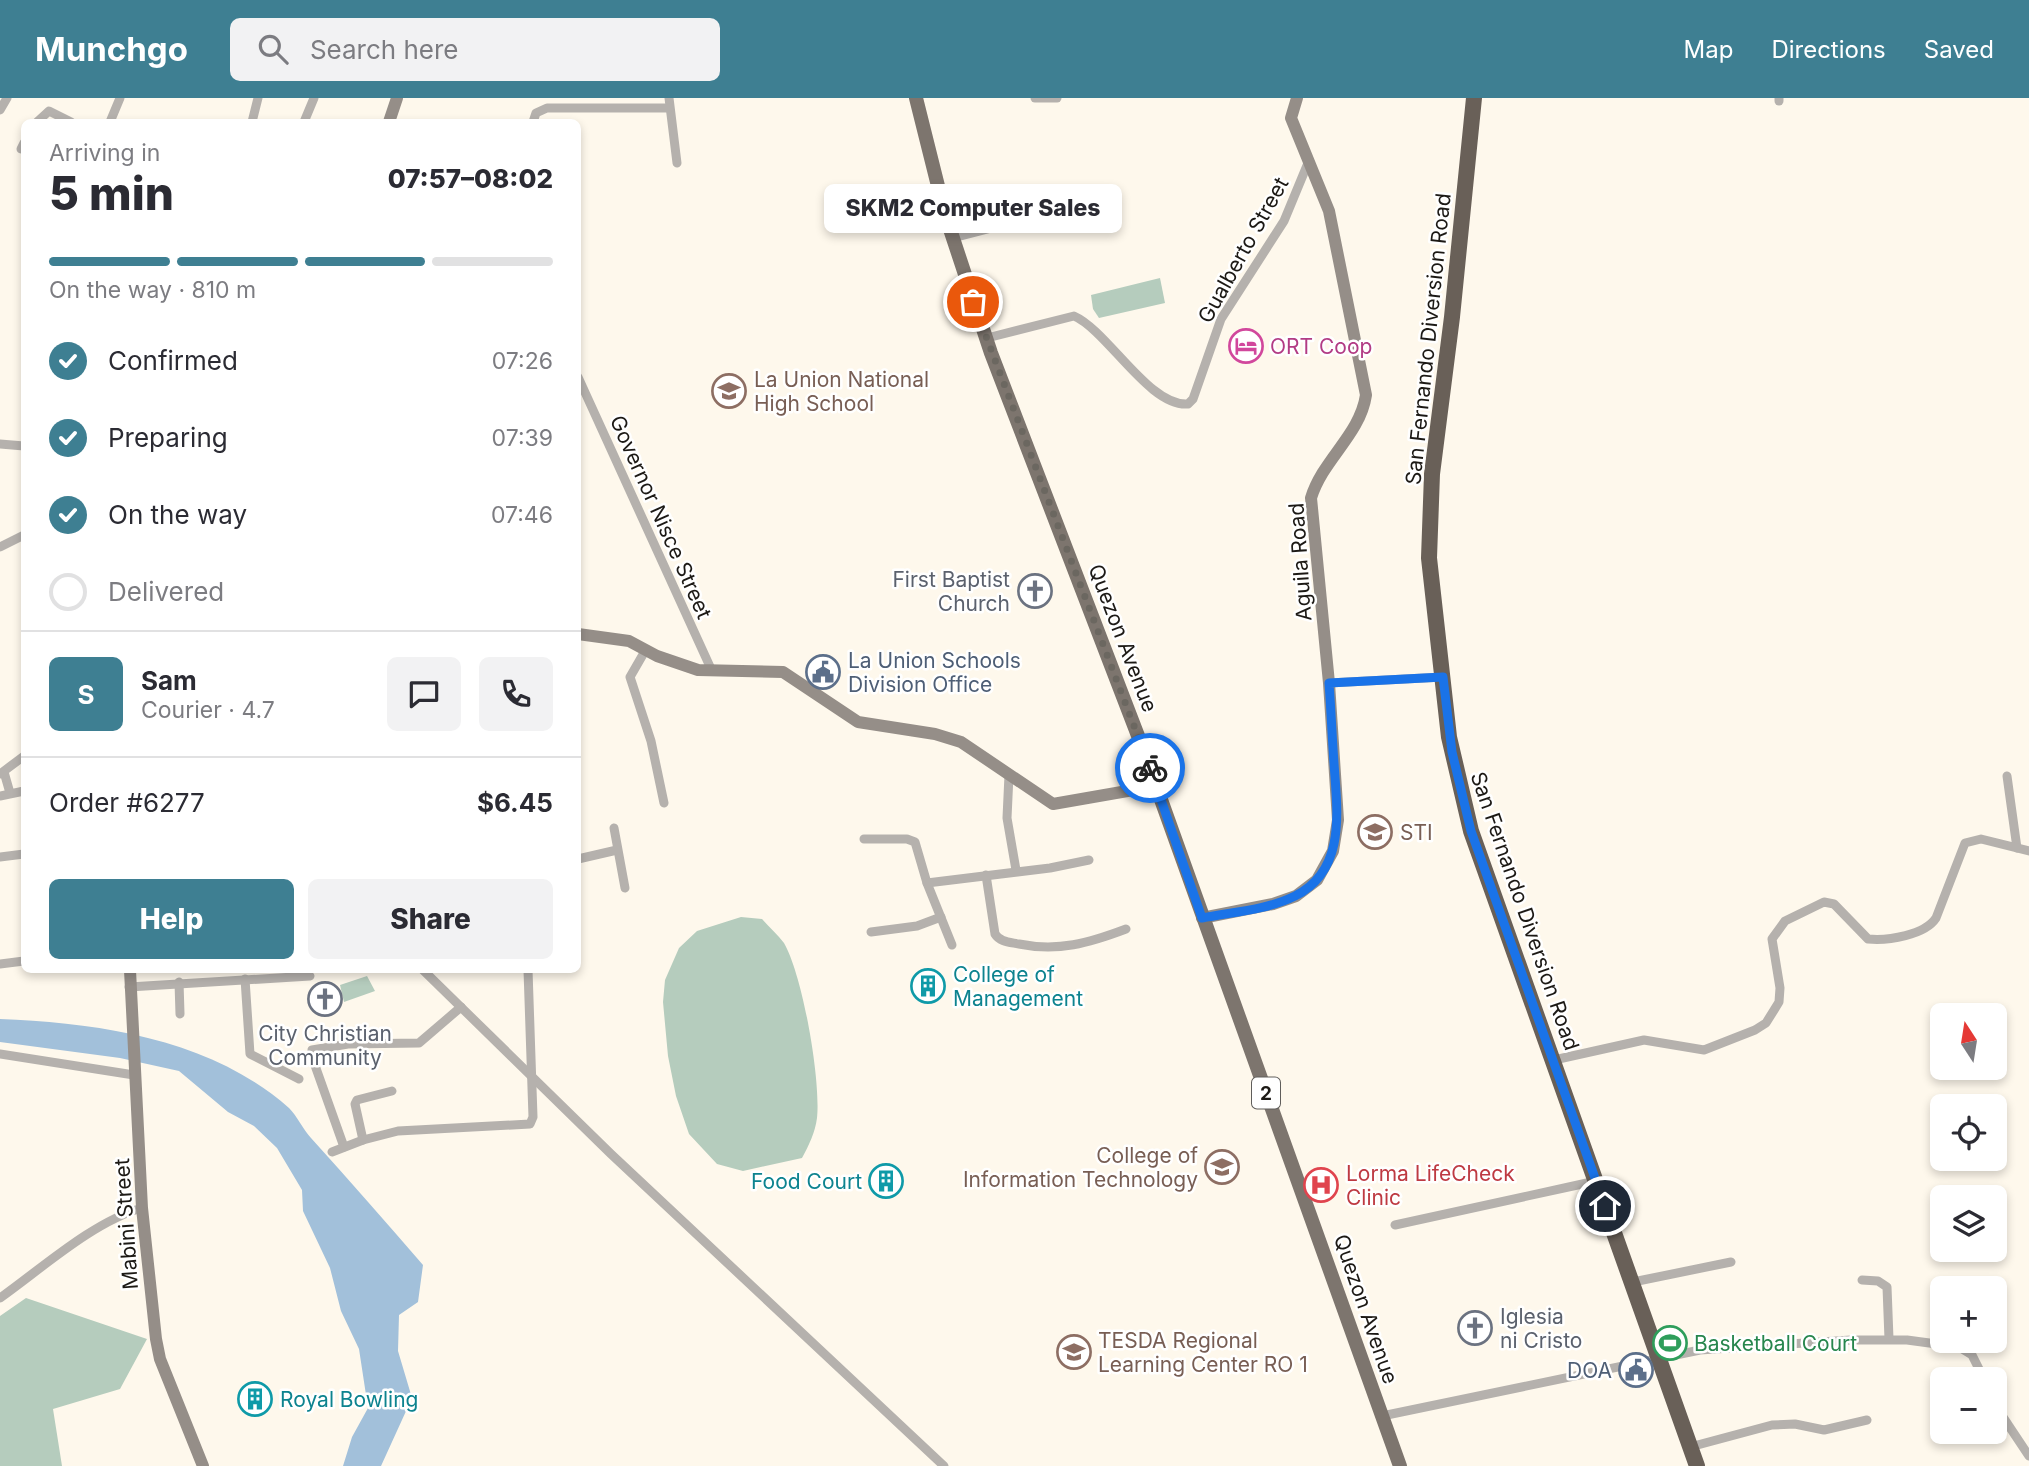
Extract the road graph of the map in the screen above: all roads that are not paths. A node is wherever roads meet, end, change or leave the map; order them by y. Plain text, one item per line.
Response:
1 (6, 98) edge
2 (120, 98) edge
3 (258, 98) edge
4 (314, 98) edge
5 (397, 98) edge
6 (916, 98) edge
7 (1034, 98) edge
8 (1057, 98) edge
9 (1297, 98) edge
10 (1474, 98) edge
11 (669, 103) edge
12 (0, 110) edge
13 (40, 119) edge
14 (65, 119) edge
15 (111, 119) edge
16 (253, 119) edge
17 (305, 119) edge
18 (390, 119) edge
19 (534, 119) edge
20 (677, 163) dead end
21 (1308, 163) junction
22 (1046, 219) dead end
23 (953, 238) junction
24 (987, 338) junction
25 (581, 384) edge
26 (0, 444) edge
27 (21, 446) edge
28 (21, 536) edge
29 (0, 547) edge
30 (581, 635) edge
31 (645, 651) junction
32 (712, 671) junction
33 (1443, 677) junction
34 (1329, 683) junction
35 (21, 758) edge
36 (2, 773) edge
37 (1009, 775) junction
38 (2007, 776) dead end
39 (1156, 786) junction
40 (21, 791) edge
41 (10, 793) junction
42 (0, 796) edge
43 (664, 803) dead end
44 (614, 828) dead end
45 (864, 839) dead end
46 (2017, 848) junction
47 (617, 850) junction
48 (2029, 851) edge
49 (21, 854) edge
50 (0, 857) edge
51 (581, 858) edge
52 (1089, 860) dead end
53 (1016, 870) junction
54 (985, 874) junction
55 (927, 883) junction
56 (625, 888) dead end
57 (941, 917) junction
58 (1202, 918) junction
59 (1126, 929) dead end
60 (871, 932) dead end
61 (952, 945) dead end
62 (21, 961) edge
63 (0, 964) edge
64 (130, 973) edge
65 (426, 973) edge
66 (528, 973) edge
67 (310, 976) dead end
68 (245, 979) junction
69 (179, 982) junction
70 (130, 987) junction
71 (461, 1007) junction
72 (180, 1014) dead end
73 (0, 1054) edge
74 (1554, 1060) junction
75 (134, 1069) junction
76 (532, 1076) junction
77 (299, 1079) dead end
78 (391, 1091) dead end
79 (363, 1140) junction
80 (344, 1147) junction
81 (332, 1152) dead end
82 (1596, 1181) junction
83 (142, 1208) junction
84 (1395, 1225) dead end
85 (1731, 1262) dead end
86 (1862, 1280) dead end
87 (1633, 1283) junction
88 (0, 1298) edge
89 (1889, 1339) junction
90 (1659, 1357) junction
91 (1978, 1367) edge
92 (1382, 1416) junction
93 (1867, 1420) dead end
94 (2007, 1423) edge
95 (1690, 1447) junction
96 (2029, 1456) edge
97 (203, 1466) edge
98 (944, 1466) edge
99 (1400, 1466) edge
100 (1697, 1466) edge

1 - 12 street
2 - 15 street
3 - 16 street
4 - 17 street
5 - 18 street
6 - 23 main road, Quezon Avenue / 2
7 - 8 street
9 - 21 street, Aguila Road
10 - 33 highway, San Fernando Diversion Road
11 - 19 street
11 - 20 street
13 - 14 street
21 - 24 street, Gualberto Street
21 - 34 street, Aguila Road
22 - 23 street
23 - 24 main road, Quezon Avenue / 2
24 - 39 main road, Quezon Avenue / 2
25 - 32 street, Governor Nisce Street
26 - 27 street
28 - 29 street
30 - 31 street
31 - 32 street
31 - 43 street
32 - 37 street
33 - 34 street
33 - 74 highway, San Fernando Diversion Road
34 - 58 street, Aguila Road
35 - 36 street
36 - 41 street
37 - 39 street
37 - 53 street
38 - 46 street
39 - 58 main road, Quezon Avenue / 2
40 - 41 street
41 - 42 street
44 - 47 street
45 - 55 street
46 - 48 street
46 - 74 street
47 - 51 street
47 - 56 street
49 - 50 street
52 - 53 street
53 - 54 street
54 - 55 street
54 - 59 street
55 - 57 street
57 - 60 street
57 - 61 street
58 - 92 main road, Quezon Avenue / 2
62 - 63 street
64 - 70 street, Mabini Street
65 - 71 street
66 - 76 street
67 - 68 street
68 - 69 street
68 - 77 street
69 - 70 street
69 - 72 street
70 - 75 street, Mabini Street
71 - 76 street
71 - 80 street
73 - 75 street
74 - 82 highway, San Fernando Diversion Road
75 - 83 street, Mabini Street
76 - 79 street
76 - 98 street
78 - 79 street
79 - 80 street
80 - 81 street
82 - 84 street
82 - 87 highway, San Fernando Diversion Road
83 - 88 street
83 - 97 street, Mabini Street
85 - 87 street
86 - 89 street
87 - 90 highway, San Fernando Diversion Road
89 - 90 street
89 - 91 street
90 - 92 street
90 - 95 highway, San Fernando Diversion Road
92 - 99 main road, Quezon Avenue / 2
93 - 95 street
94 - 96 street
95 - 100 highway, San Fernando Diversion Road

